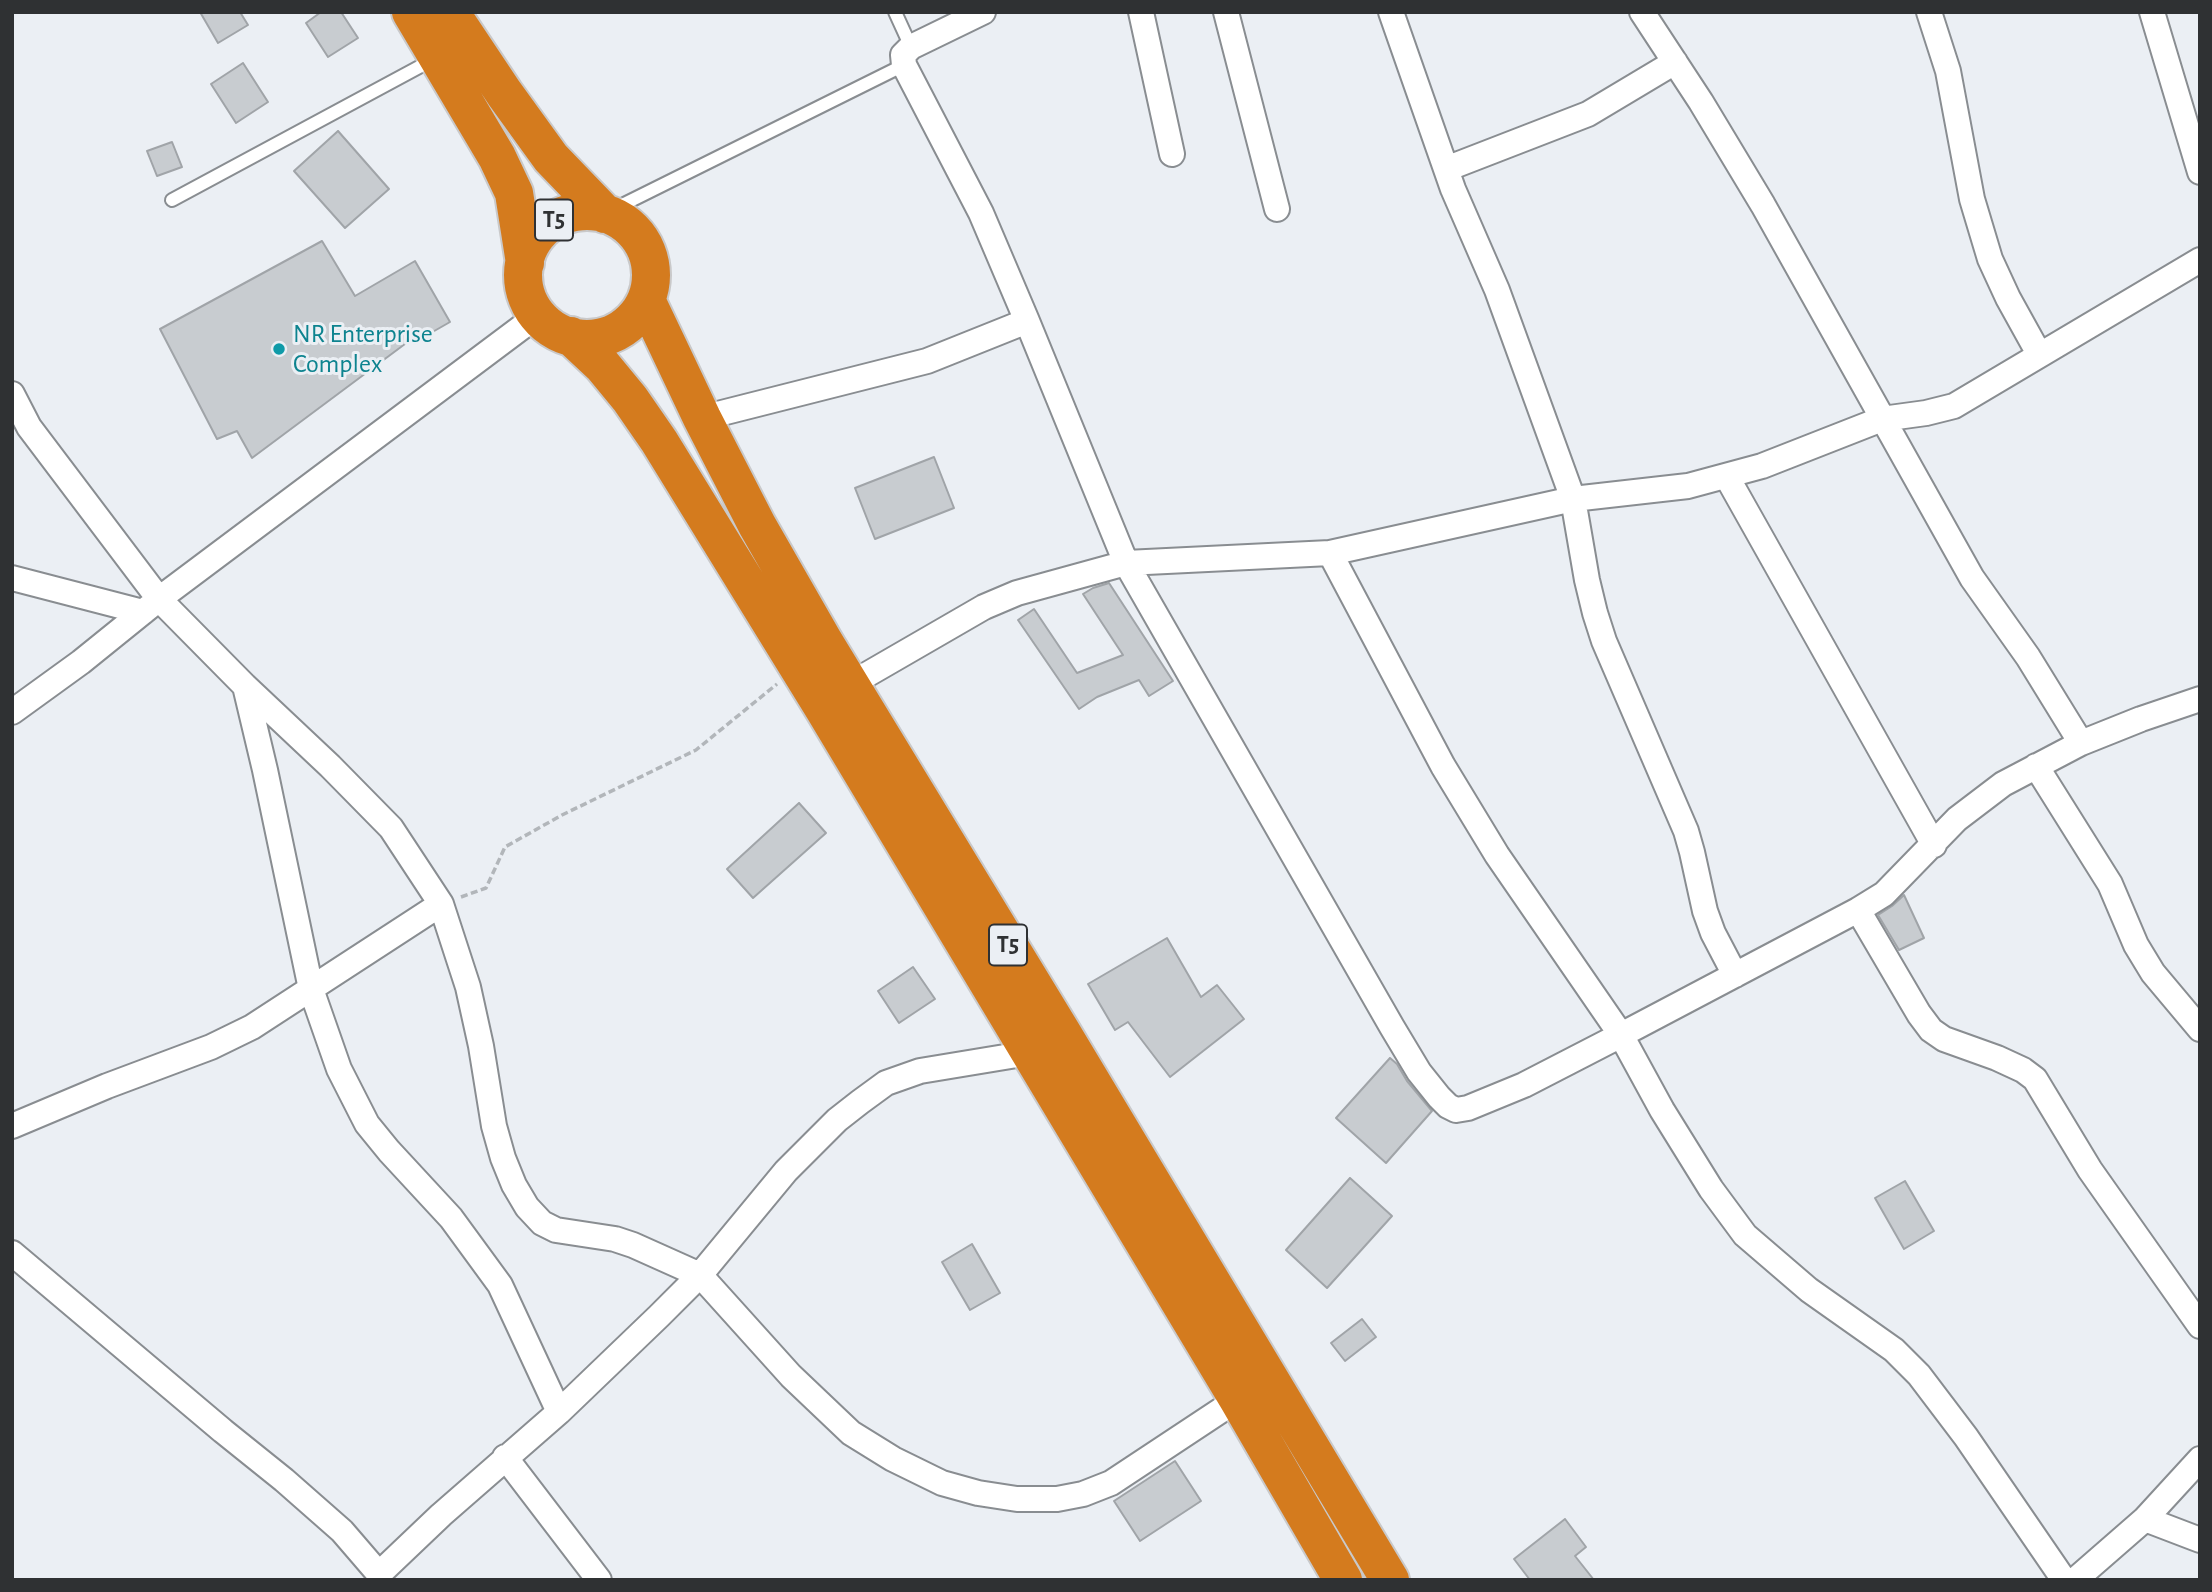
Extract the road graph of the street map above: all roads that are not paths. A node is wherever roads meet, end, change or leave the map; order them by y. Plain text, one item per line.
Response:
1 (411, 12) edge
2 (450, 12) edge
3 (895, 12) edge
4 (983, 12) edge
5 (1141, 12) edge
6 (1226, 12) edge
7 (1391, 12) edge
8 (1642, 12) edge
9 (2152, 12) edge
10 (1936, 13) edge
11 (907, 56) junction
12 (438, 57) junction
13 (1675, 62) junction
14 (1172, 154) dead end
15 (1446, 169) junction
16 (2200, 172) edge
17 (172, 200) dead end
18 (1277, 209) dead end
19 (606, 214) junction
20 (2200, 260) edge
21 (525, 263) junction
22 (646, 300) junction
23 (538, 315) junction
24 (1027, 321) junction
25 (571, 336) junction
26 (2039, 354) junction
27 (12, 394) edge
28 (702, 418) junction
29 (1882, 419) junction
30 (1727, 477) junction
31 (1573, 499) junction
32 (1330, 553) junction
33 (1126, 563) junction
34 (12, 578) edge
35 (151, 606) junction
36 (849, 685) junction
37 (245, 686) junction
38 (2200, 699) edge
39 (12, 712) edge
40 (2081, 743) junction
41 (2036, 766) junction
42 (1934, 845) junction
43 (441, 904) junction
44 (1858, 910) junction
45 (1735, 975) junction
46 (311, 989) junction
47 (2200, 1028) edge
48 (1621, 1035) junction
49 (1029, 1054) junction
50 (12, 1126) edge
51 (12, 1253) edge
52 (700, 1275) junction
53 (2200, 1326) edge
54 (1238, 1399) junction
55 (559, 1412) junction
56 (505, 1457) junction
57 (2200, 1459) edge
58 (2145, 1519) junction
59 (2200, 1539) edge
60 (382, 1577) edge
61 (599, 1580) edge
62 (1343, 1580) edge
63 (1390, 1580) edge
64 (2064, 1580) edge
65 (2076, 1580) edge

1 - 12 highway, T5
2 - 19 highway, T5
3 - 11 lane
4 - 11 street
5 - 14 street
6 - 18 street
7 - 15 street
8 - 13 street
9 - 16 street
10 - 26 street
11 - 19 lane
11 - 24 street
12 - 17 lane
12 - 21 highway, T5
13 - 15 street
13 - 29 street
15 - 31 street
19 - 21 highway, T5
19 - 22 highway, T5
20 - 26 street
21 - 23 highway, T5
22 - 25 highway
22 - 28 highway, T5
23 - 25 highway, T5
23 - 35 street
24 - 28 street
24 - 33 street
25 - 49 highway, T5
26 - 29 street
27 - 35 street
28 - 36 highway, T5
29 - 30 street
29 - 40 street
30 - 31 street
30 - 42 street
31 - 32 street
31 - 45 street
32 - 33 street
32 - 48 street
33 - 36 street
33 - 48 street
34 - 35 street
35 - 37 street
35 - 39 street
36 - 63 highway, T5
37 - 43 street
37 - 46 street
38 - 40 street
40 - 41 street
41 - 42 street
41 - 47 street
42 - 44 street
43 - 46 street
43 - 52 street
44 - 45 street
44 - 53 street
45 - 48 street
46 - 50 street
46 - 55 street
48 - 64 street
49 - 52 street
49 - 54 highway, T5
51 - 60 street
52 - 54 street
52 - 55 street
54 - 62 highway, T5
55 - 56 street
56 - 60 street
56 - 61 street
57 - 58 street
58 - 59 street
58 - 65 street

